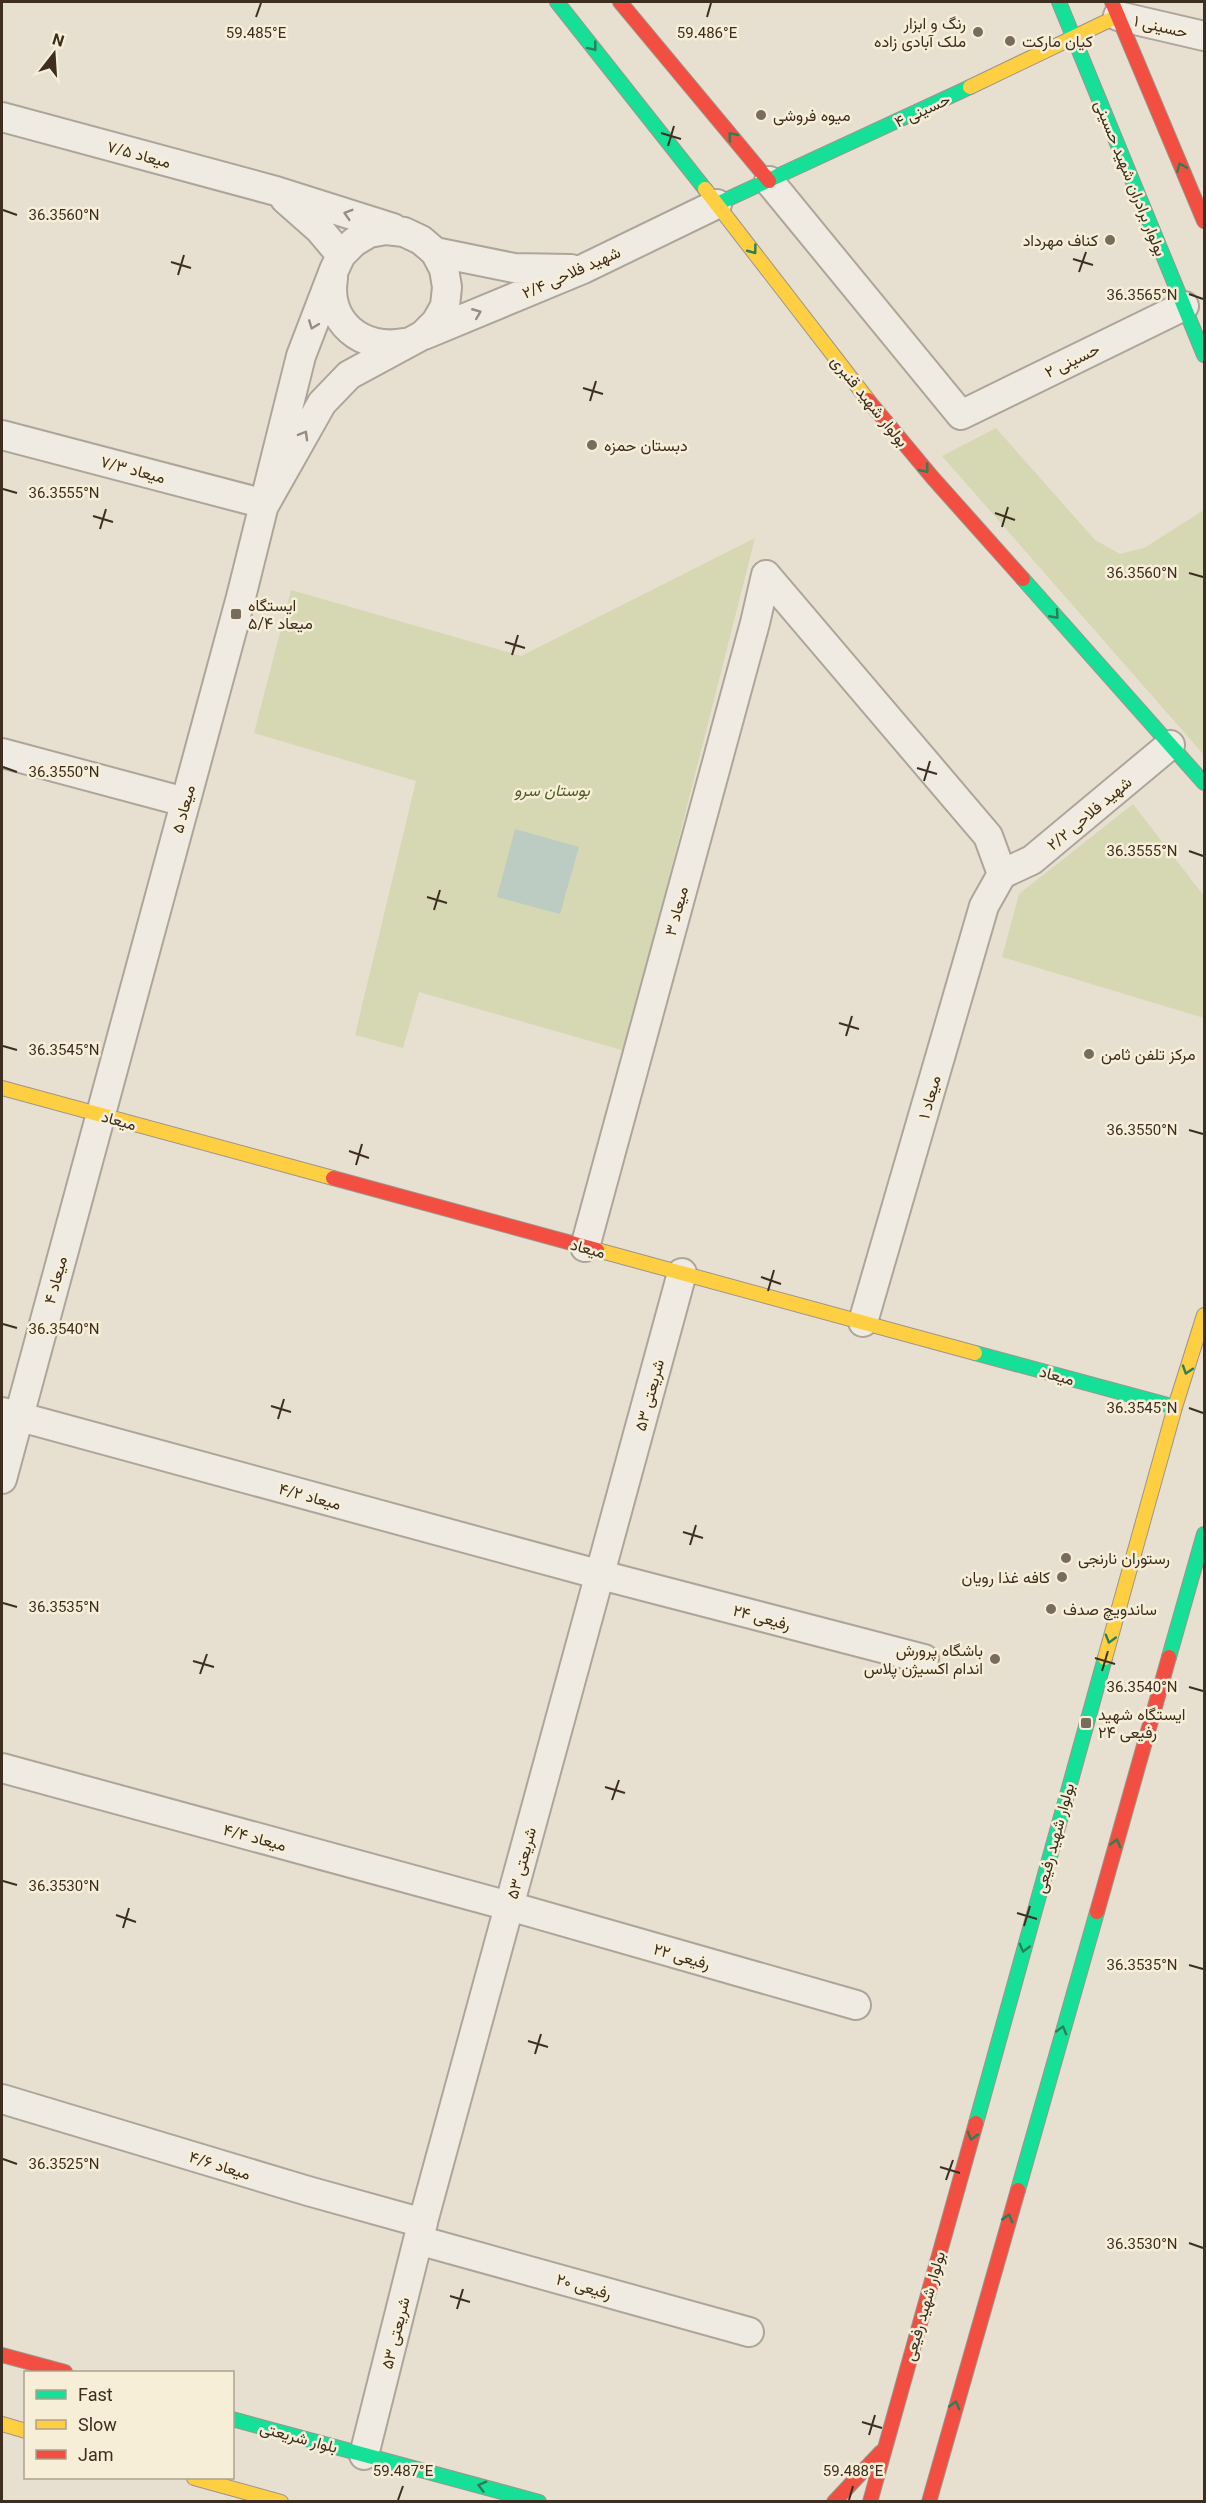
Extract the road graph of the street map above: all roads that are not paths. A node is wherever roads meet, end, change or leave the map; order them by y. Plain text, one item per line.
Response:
1 (557, 2) edge
2 (620, 2) edge
3 (1059, 2) edge
4 (1115, 9) edge
5 (1204, 36) edge
6 (1074, 39) junction
7 (2, 117) edge
8 (769, 181) junction
9 (276, 191) junction
10 (717, 204) junction
11 (1204, 221) edge
12 (404, 232) junction
13 (435, 252) junction
14 (338, 262) junction
15 (582, 269) junction
16 (1184, 306) junction
17 (415, 339) junction
18 (1204, 355) edge
19 (2, 435) edge
20 (265, 504) junction
21 (1170, 745) junction
22 (2, 753) edge
23 (1204, 783) edge
24 (185, 802) junction
25 (1002, 874) junction
26 (2, 1088) edge
27 (99, 1115) junction
28 (585, 1247) junction
29 (682, 1273) junction
30 (1204, 1315) edge
31 (863, 1322) junction
32 (1175, 1407) junction
33 (10, 1414) edge
34 (2, 1479) edge
35 (1204, 1534) edge
36 (601, 1575) junction
37 (924, 1659) dead end
38 (2, 1768) edge
39 (509, 1906) junction
40 (856, 2005) dead end
41 (2, 2099) edge
42 (418, 2240) junction
43 (749, 2332) dead end
44 (2, 2355) edge
45 (58, 2371) edge
46 (234, 2420) edge
47 (2, 2424) edge
48 (24, 2430) edge
49 (885, 2449) junction
50 (364, 2454) junction
51 (939, 2462) junction
52 (198, 2479) edge
53 (947, 2492) dead end
54 (281, 2502) edge
55 (539, 2502) edge
56 (834, 2502) edge
57 (870, 2502) edge
58 (929, 2502) edge

1 -> 10 main road, بولوار شهید قنبری
8 -> 2 main road
3 - 6 main road, بولوار برادران شهید حسینی
4 - 5 street, حسینی ۱
4 - 6 main road, حسینی ۴
11 -> 4 main road
6 - 8 main road, حسینی ۴
6 - 16 main road, بولوار برادران شهید حسینی
7 - 9 street, میعاد ۷/۵
8 - 10 main road, حسینی ۴
8 - 16 street, حسینی ۲
12 -> 9 street, میعاد ۷/۵
9 - 14 street, میعاد ۷/۵
10 - 15 street, شهید فلاحی ۲/۴
10 -> 21 main road, بولوار شهید قنبری
12 - 13 street
12 - 14 street
13 - 15 street
13 - 17 street
14 - 17 street
14 -> 20 street
17 -> 15 street, شهید فلاحی ۲/۴
16 - 18 main road, بولوار برادران شهید حسینی
20 -> 17 street
19 - 20 street, میعاد ۷/۳
20 - 24 street, میعاد ۵
21 - 23 main road, بولوار شهید قنبری
21 - 25 street, شهید فلاحی ۲/۲
22 - 24 street
24 - 27 street, میعاد ۵
25 - 28 street, میعاد ۳
25 - 31 street, میعاد ۱
26 - 27 main road, میعاد
27 - 28 main road, میعاد
27 - 33 street, میعاد ۴
28 - 29 main road, میعاد
29 - 31 main road, میعاد
29 - 36 street, شریعتی ۵۳
30 -> 32 main road, بولوار شهید رفیعی
31 - 32 main road, میعاد
32 -> 49 main road, بولوار شهید رفیعی
33 - 34 street, میعاد ۴
33 - 36 street, میعاد ۴/۲
51 -> 35 main road
36 - 37 street, رفیعی ۲۴
36 - 39 street, شریعتی ۵۳
38 - 39 street, میعاد ۴/۴
39 - 40 street, رفیعی ۲۲
39 - 42 street, شریعتی ۵۳
41 - 42 street, میعاد ۴/۶
42 - 43 street, رفیعی ۲۰
42 - 50 street, شریعتی ۵۳
44 - 45 main road
46 - 50 main road, بلوار شریعتی
47 - 48 main road
49 - 56 main road
49 - 57 main road, بولوار شهید رفیعی
55 -> 50 main road, بلوار شریعتی
51 - 53 main road
51 - 58 main road
52 - 54 main road

